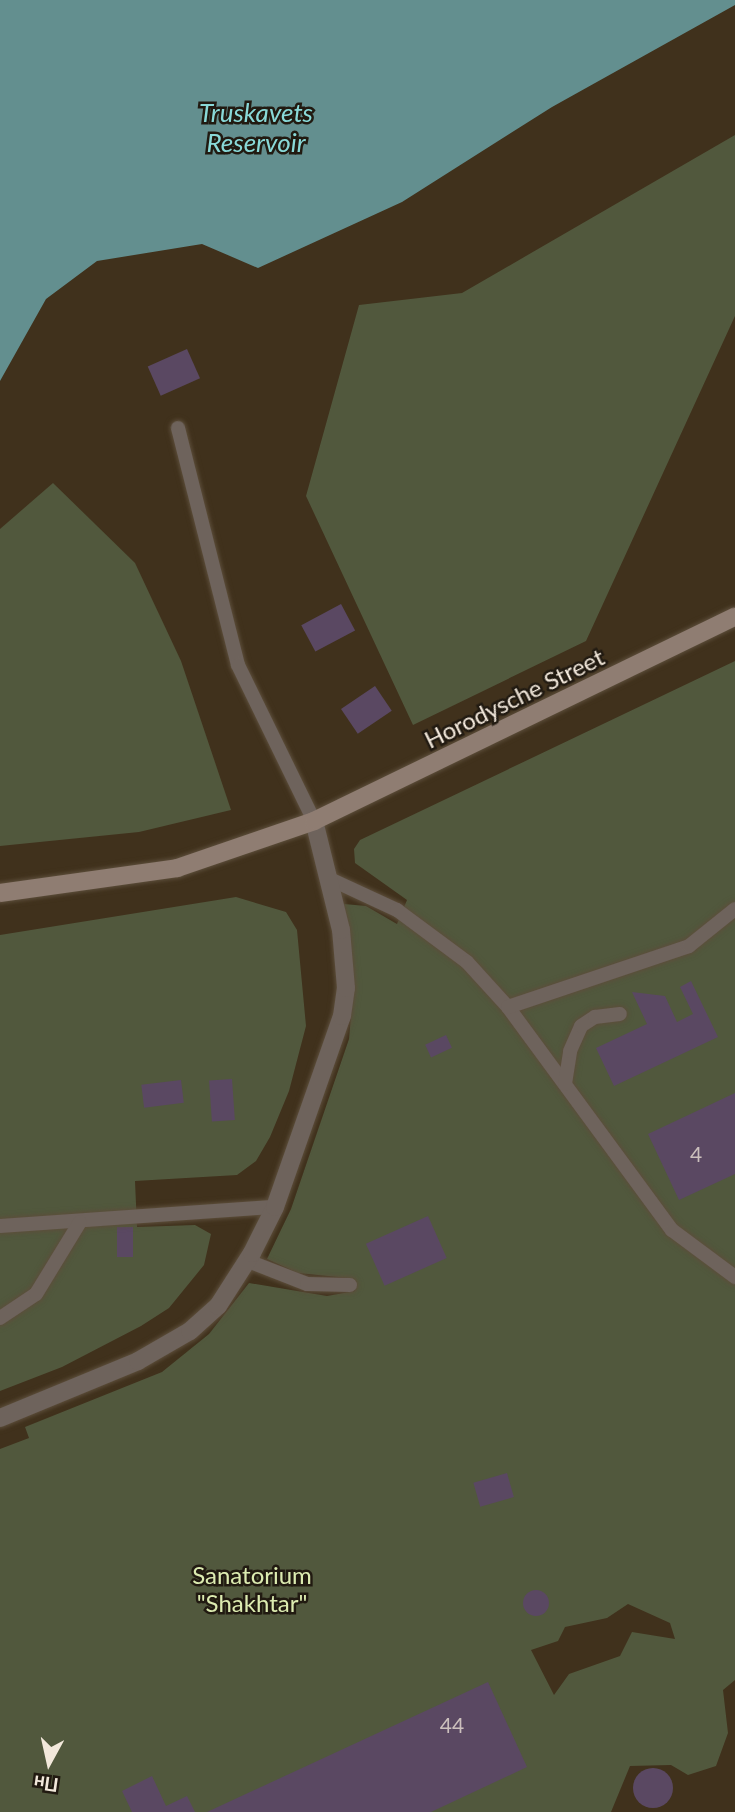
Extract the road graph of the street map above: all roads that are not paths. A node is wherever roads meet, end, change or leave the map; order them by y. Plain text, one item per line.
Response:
1 (178, 428) dead end
2 (735, 617) edge
3 (314, 821) junction
4 (330, 879) junction
5 (0, 893) edge
6 (735, 909) edge
7 (508, 1007) junction
8 (620, 1014) dead end
9 (565, 1084) junction
10 (275, 1207) junction
11 (80, 1222) junction
12 (0, 1226) edge
13 (248, 1261) junction
14 (735, 1277) edge
15 (350, 1285) dead end
16 (0, 1318) edge
17 (0, 1418) edge

1 - 3 lane
2 - 3 street, Horodysche Street
3 - 4 street
3 - 5 street, Horodysche Street
4 - 7 lane
4 - 10 street
6 - 7 lane
7 - 9 lane
8 - 9 lane
9 - 14 lane
10 - 11 lane
10 - 13 street
11 - 12 lane
11 - 16 lane
13 - 15 lane
13 - 17 street

